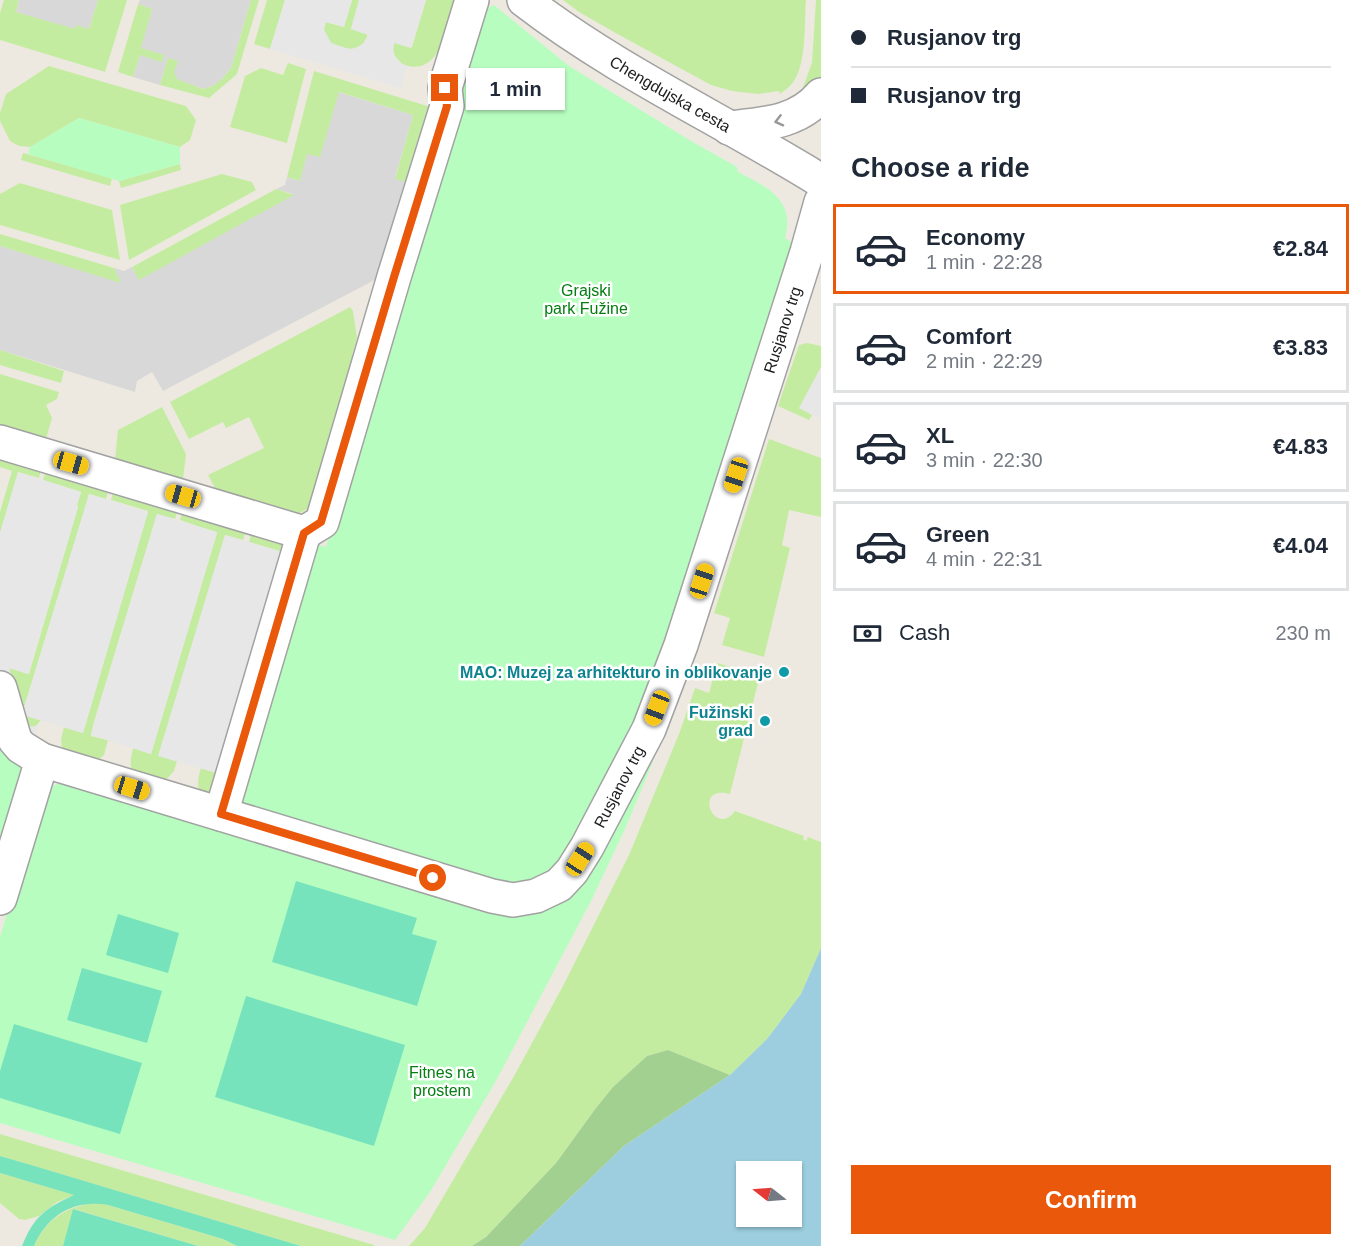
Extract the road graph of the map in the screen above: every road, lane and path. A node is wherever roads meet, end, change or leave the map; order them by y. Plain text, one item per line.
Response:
1 (472, 0) edge
2 (524, 0) edge
3 (821, 95) edge
4 (729, 128) junction
5 (821, 181) edge
6 (821, 202) edge
7 (0, 442) edge
8 (304, 533) junction
9 (0, 688) edge
10 (42, 760) junction
11 (221, 814) junction
12 (0, 898) edge

1 - 8 street
2 - 4 street, Chengdujska cesta
3 -> 4 street
4 - 5 street, Chengdujska cesta
6 - 11 street, Rusjanov trg
7 - 8 street
8 - 11 street
9 - 10 street, Rusjanov trg
10 - 11 street, Rusjanov trg
10 - 12 street

